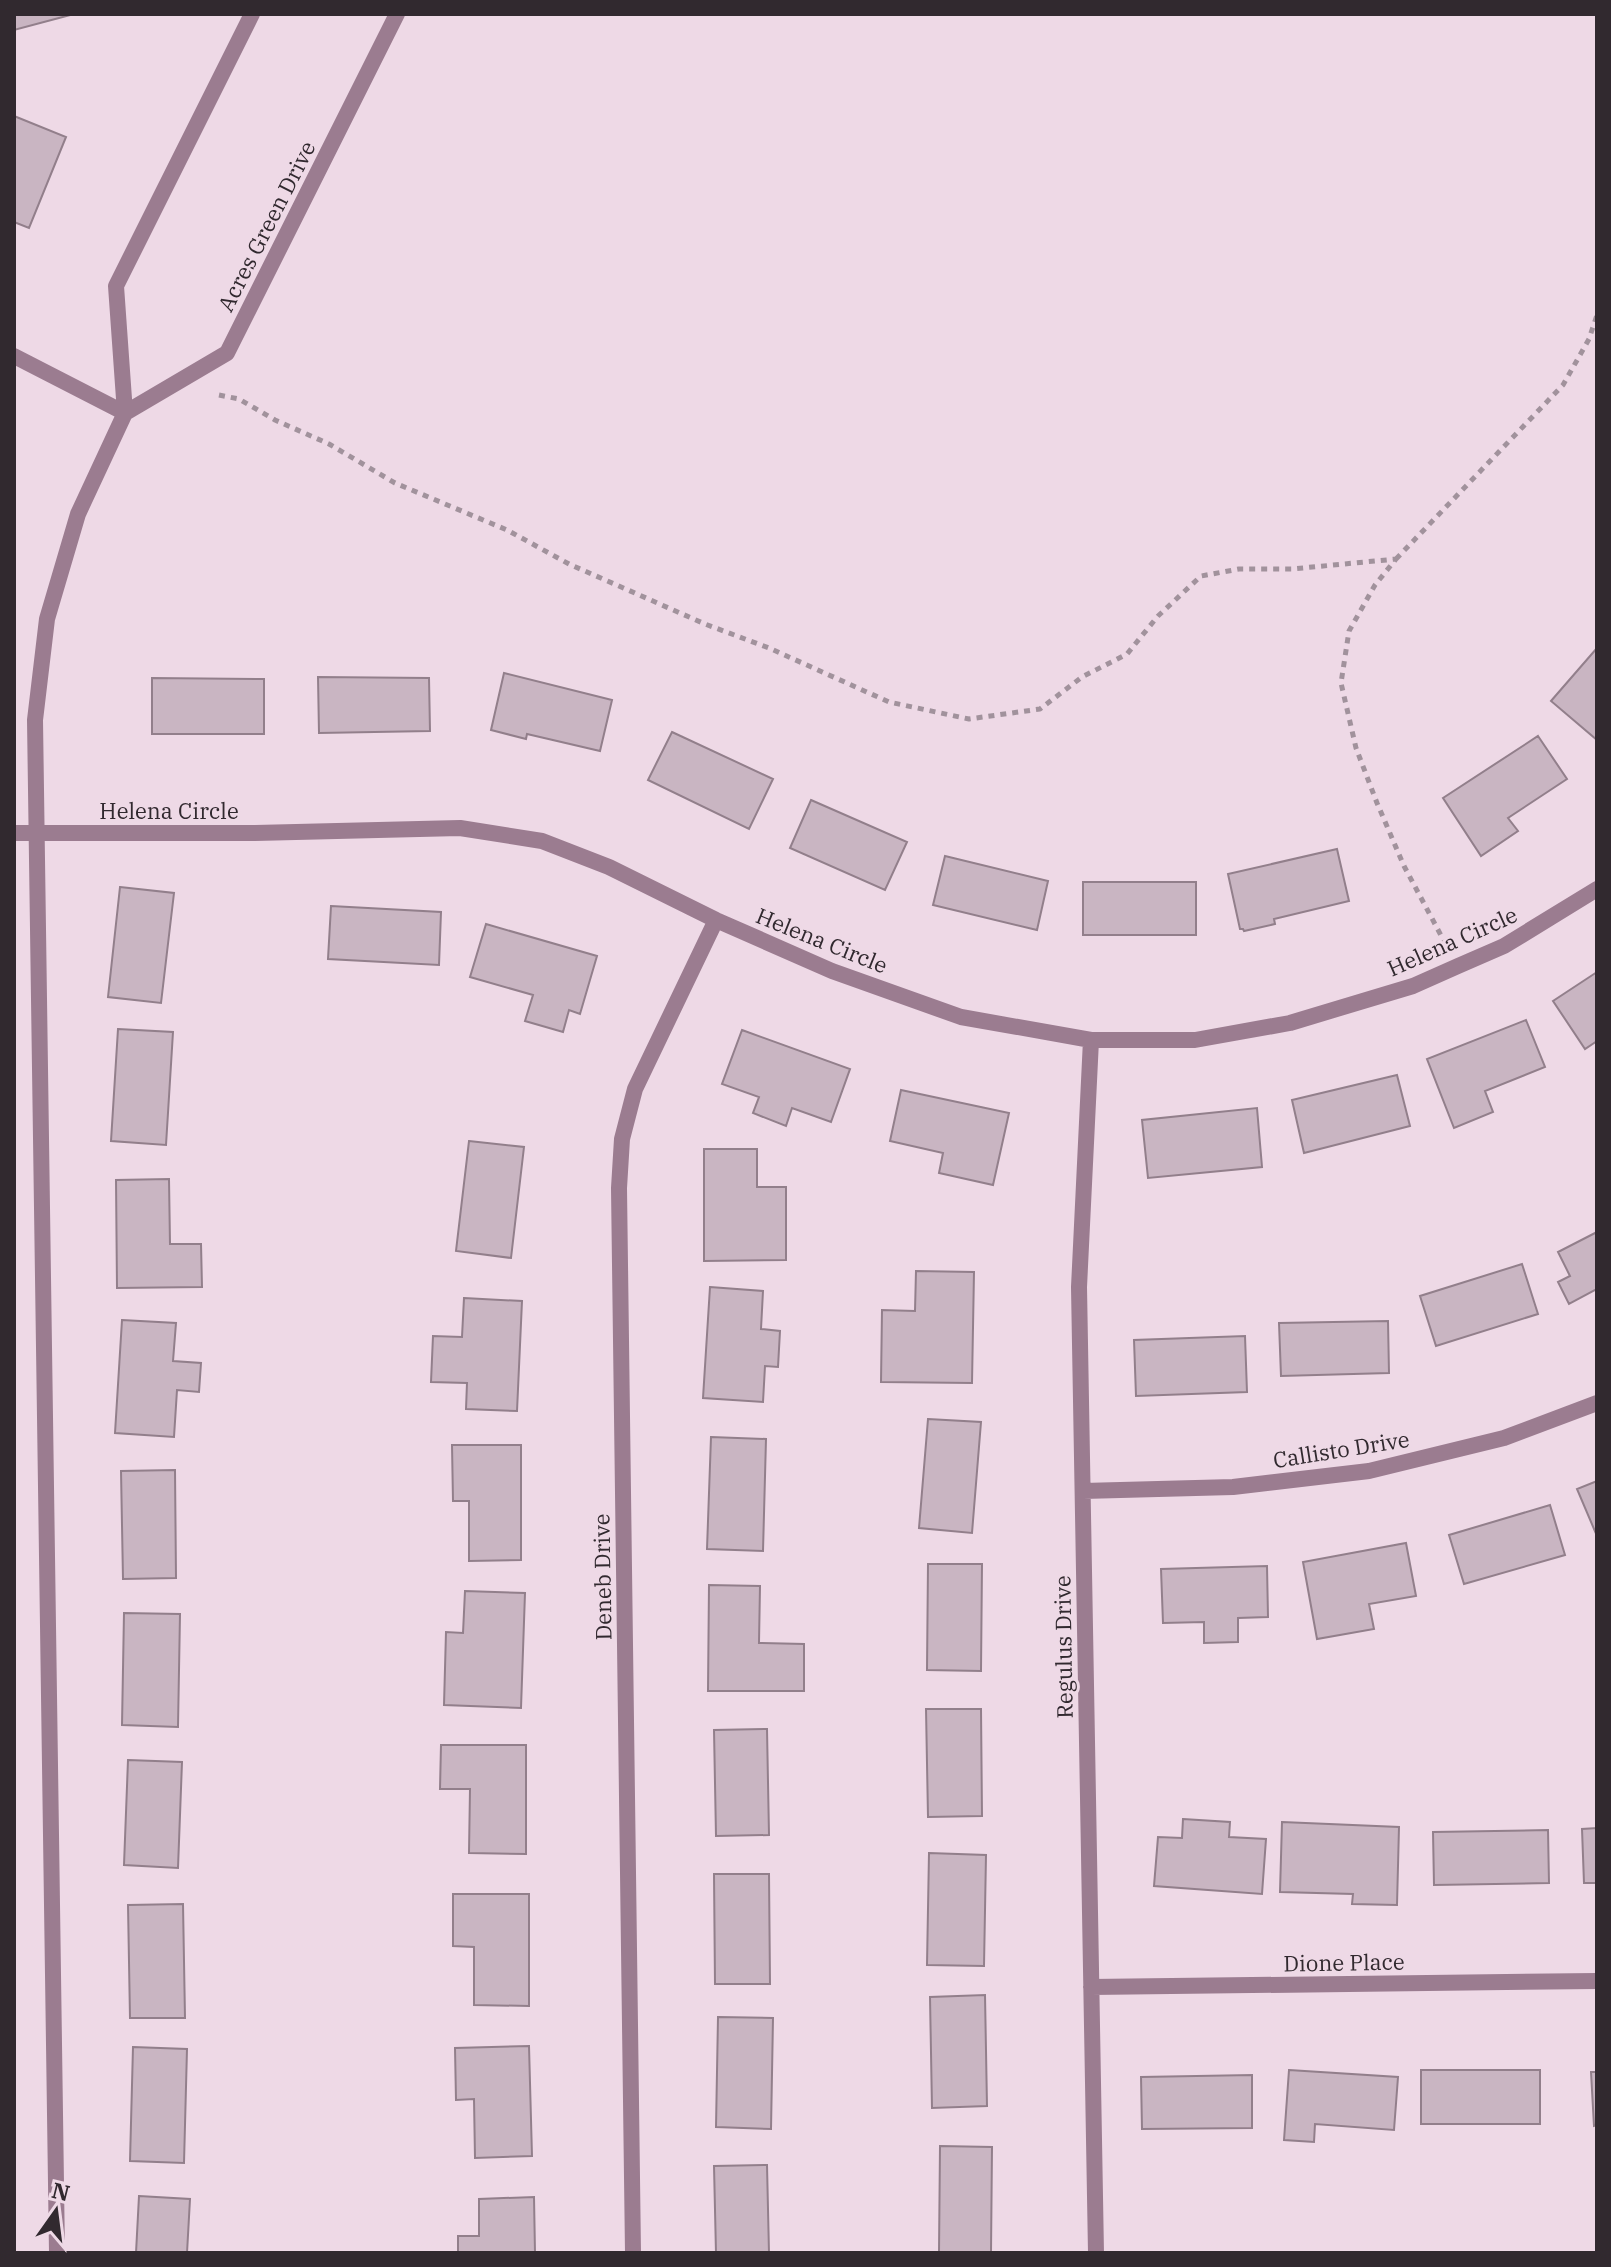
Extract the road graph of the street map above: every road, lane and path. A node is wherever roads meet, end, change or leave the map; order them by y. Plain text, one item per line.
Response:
1 (252, 14) edge
2 (397, 14) edge
3 (1597, 315) edge
4 (14, 356) edge
5 (219, 395) dead end
6 (125, 413) junction
7 (1396, 559) junction
8 (38, 831) junction
9 (14, 833) edge
10 (1597, 889) edge
11 (716, 920) junction
12 (1458, 966) junction
13 (1091, 1040) junction
14 (1597, 1403) edge
15 (1083, 1491) junction
16 (1597, 1981) edge
17 (1091, 1987) junction
18 (57, 2253) edge
19 (633, 2253) edge
20 (1096, 2253) edge

1 - 6 street
2 - 6 street, Acres Green Drive
3 - 7 path
4 - 6 street
5 - 7 path
6 - 8 street
7 - 12 path
8 - 9 street, Helena Circle
8 - 11 street, Helena Circle
8 - 18 street
10 - 12 street, Helena Circle
11 - 13 street, Helena Circle
11 - 19 street, Deneb Drive
12 - 13 street, Helena Circle
13 - 15 street, Regulus Drive
14 - 15 street, Callisto Drive
15 - 17 street, Regulus Drive
16 - 17 street, Dione Place
17 - 20 street, Regulus Drive

